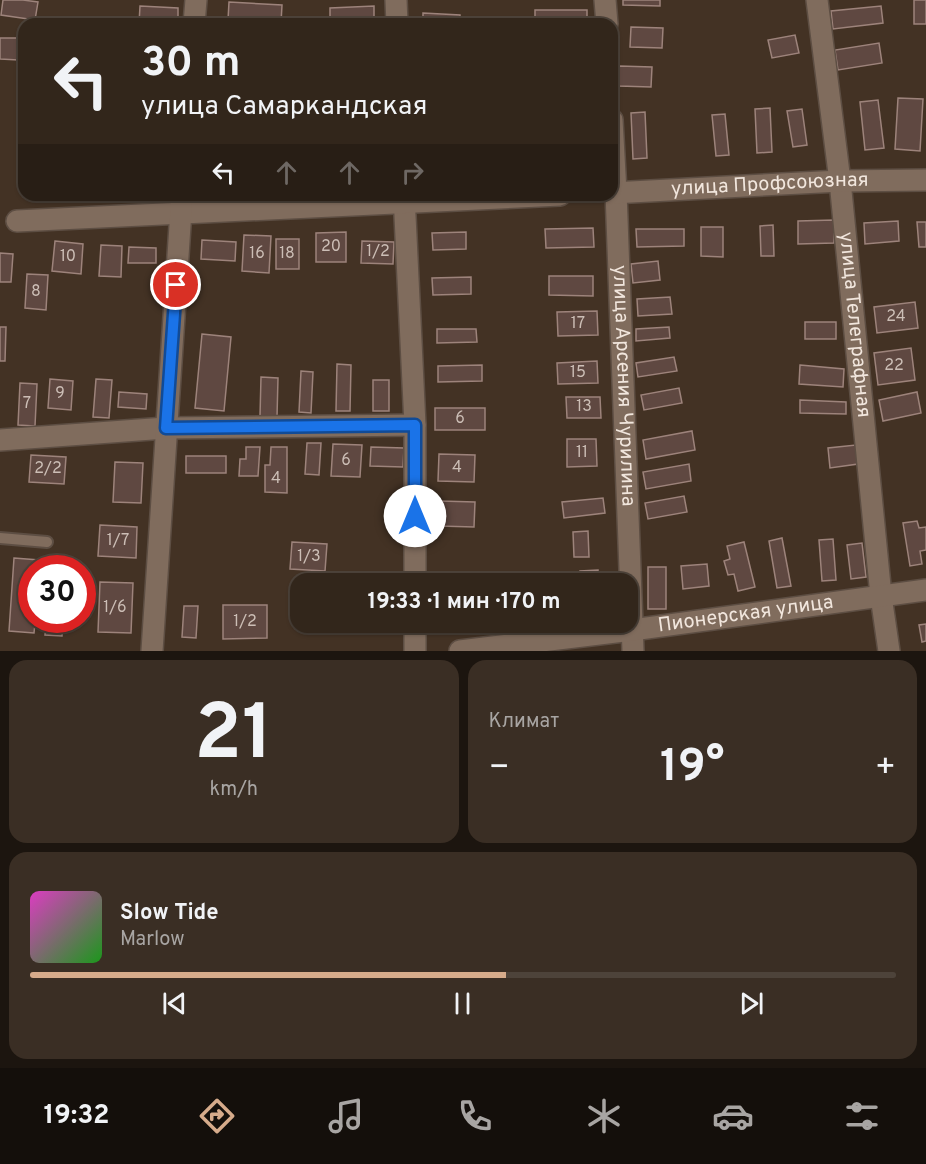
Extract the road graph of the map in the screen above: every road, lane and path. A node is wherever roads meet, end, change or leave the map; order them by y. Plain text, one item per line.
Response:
1 (196, 0) edge
2 (396, 0) edge
3 (605, 0) edge
4 (817, 0) edge
5 (194, 18) edge
6 (397, 18) edge
7 (606, 18) edge
8 (926, 180) edge
9 (840, 181) junction
10 (618, 192) edge
11 (315, 201) edge
12 (404, 201) edge
13 (614, 201) edge
14 (181, 204) edge
15 (17, 221) dead end
16 (415, 425) junction
17 (166, 428) junction
18 (0, 440) edge
19 (0, 538) edge
20 (47, 542) dead end
21 (415, 573) edge
22 (926, 590) edge
23 (881, 596) junction
24 (415, 633) edge
25 (632, 641) edge
26 (152, 651) edge
27 (415, 651) edge
28 (459, 651) edge
29 (889, 651) edge

1 - 5 street
2 - 6 street
3 - 7 street
4 - 9 street, улица Телеграфная
8 - 9 street, улица Профсоюзная
9 - 10 street, улица Профсоюзная
9 - 23 street, улица Телеграфная
11 - 14 street
12 - 16 street
13 - 25 street, улица Арсения Чурилина
14 - 15 street
14 - 17 street
16 - 17 street
16 - 21 street
17 - 18 street
17 - 26 street
19 - 20 lane
22 - 23 street, Пионерская улица
23 - 25 street, Пионерская улица
23 - 29 street, улица Телеграфная
24 - 27 street
25 - 28 street, Пионерская улица

